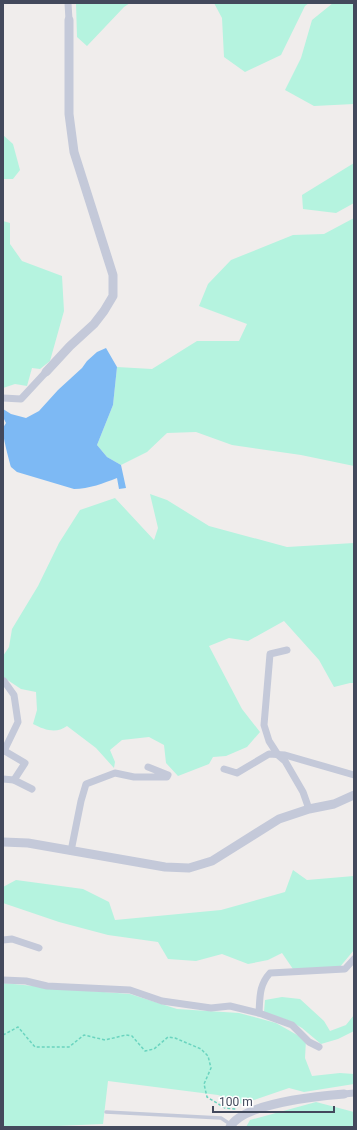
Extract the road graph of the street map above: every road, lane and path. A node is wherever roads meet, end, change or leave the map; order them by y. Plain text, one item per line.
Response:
1 (68, 3) edge
2 (69, 20) joint
3 (46, 372) joint
4 (3, 398) edge
5 (287, 650) dead end
6 (4, 681) dead end
7 (3, 750) edge
8 (278, 755) junction
9 (148, 767) dead end
10 (224, 769) dead end
11 (354, 775) edge
12 (3, 779) edge
13 (14, 780) junction
14 (32, 789) dead end
15 (354, 795) edge
16 (309, 810) junction
17 (3, 841) edge
18 (71, 850) junction
19 (3, 940) edge
20 (39, 948) dead end
21 (354, 959) edge
22 (3, 979) edge
23 (259, 1013) junction
24 (3, 1035) edge
25 (319, 1047) dead end
26 (354, 1093) edge
27 (344, 1094) joint
28 (106, 1112) dead end
29 (241, 1116) junction
30 (231, 1126) edge

1 - 2 street
2 - 3 street
3 - 4 street
5 - 8 street
6 - 7 street
7 - 13 street
8 - 10 street
8 - 11 street
8 - 16 street
9 - 18 street
12 - 13 street
13 - 14 street
15 - 16 street
16 - 18 street
17 - 18 street
19 - 20 street
21 - 23 street
22 - 23 street
23 - 25 street
24 - 29 path
26 - 27 street
27 - 29 street
28 - 30 lane
29 - 30 street

